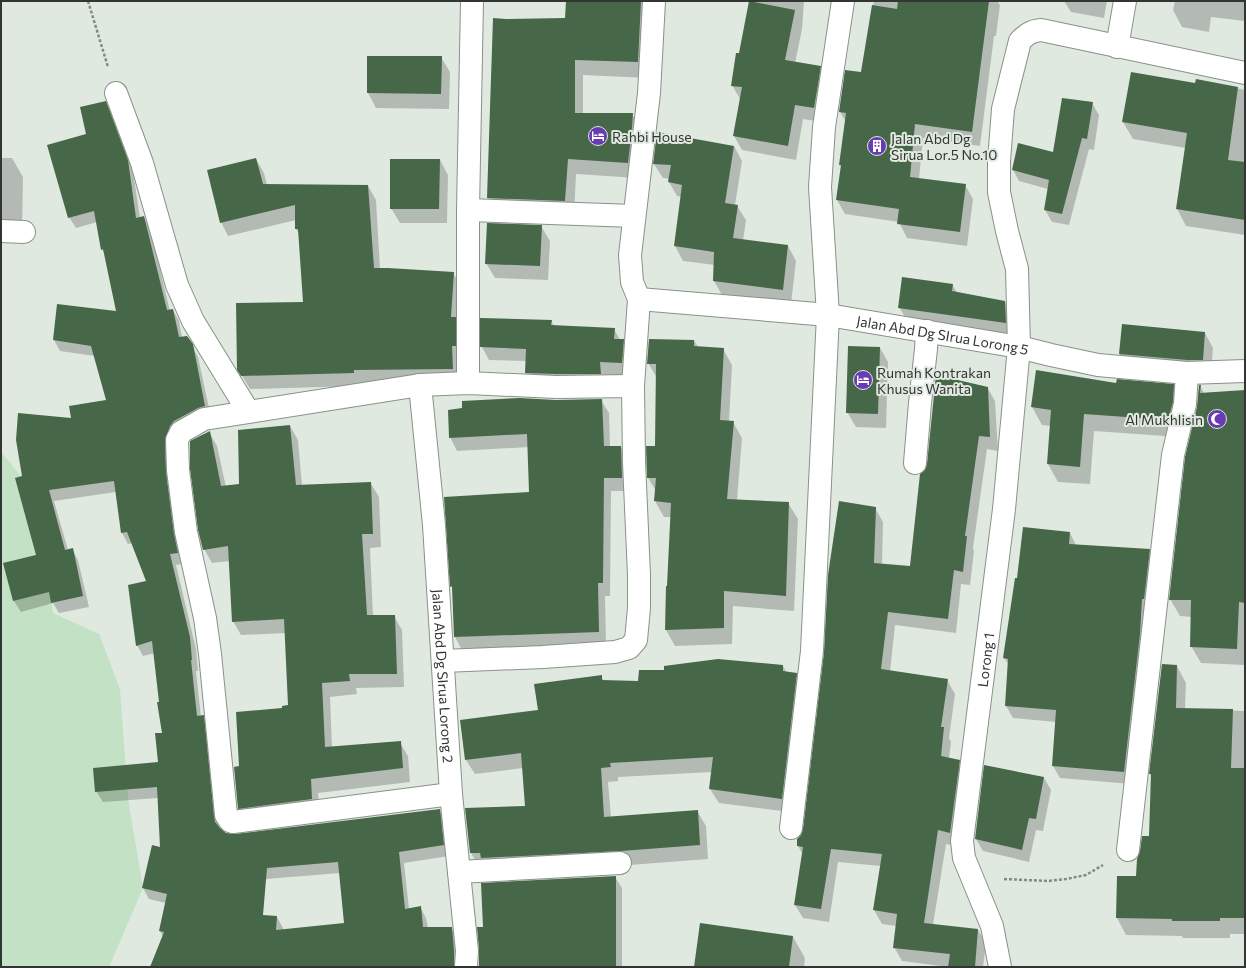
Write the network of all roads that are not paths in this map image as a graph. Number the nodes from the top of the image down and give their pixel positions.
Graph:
1 (472, 1) edge
2 (654, 1) edge
3 (843, 1) edge
4 (1125, 1) edge
5 (1117, 46) junction
6 (1245, 73) edge
7 (116, 93) road end
8 (468, 210) junction
9 (634, 216) junction
10 (1, 231) edge
11 (24, 232) dead end
12 (639, 299) junction
13 (828, 315) junction
14 (927, 331) junction
15 (1019, 346) junction
16 (1245, 371) edge
17 (1187, 373) junction
18 (468, 382) junction
19 (420, 385) junction
20 (633, 386) junction
21 (248, 411) junction
22 (915, 463) dead end
23 (443, 661) junction
24 (451, 794) junction
25 (791, 828) dead end
26 (1128, 850) road end
27 (620, 863) dead end
28 (458, 872) junction
29 (466, 967) edge
30 (1000, 967) edge

1 - 8 street
2 - 9 street
3 - 13 street
4 - 5 street
5 - 6 street, Lorong 1
5 - 15 street, Lorong 1
7 - 21 street
8 - 9 street
8 - 18 street
9 - 12 street
10 - 11 street
12 - 13 street, Jalan Abd Dg SIrua Lorong 5
12 - 20 street
13 - 14 street, Jalan Abd Dg SIrua Lorong 5
13 - 25 street
14 - 15 street, Jalan Abd Dg SIrua Lorong 5
14 - 22 street
15 - 17 street, Jalan Abd Dg SIrua Lorong 5
15 - 30 street, Lorong 1
16 - 17 street, Jalan Abd Dg SIrua Lorong 5
17 - 26 street
18 - 19 street
18 - 20 street
19 - 21 street
19 - 23 street, Jalan Abd Dg SIrua Lorong 2
20 - 23 street
21 - 24 street
23 - 24 street, Jalan Abd Dg SIrua Lorong 2
24 - 28 street, Jalan Abd Dg SIrua Lorong 2
27 - 28 street
28 - 29 street, Jalan Abd Dg SIrua Lorong 2

